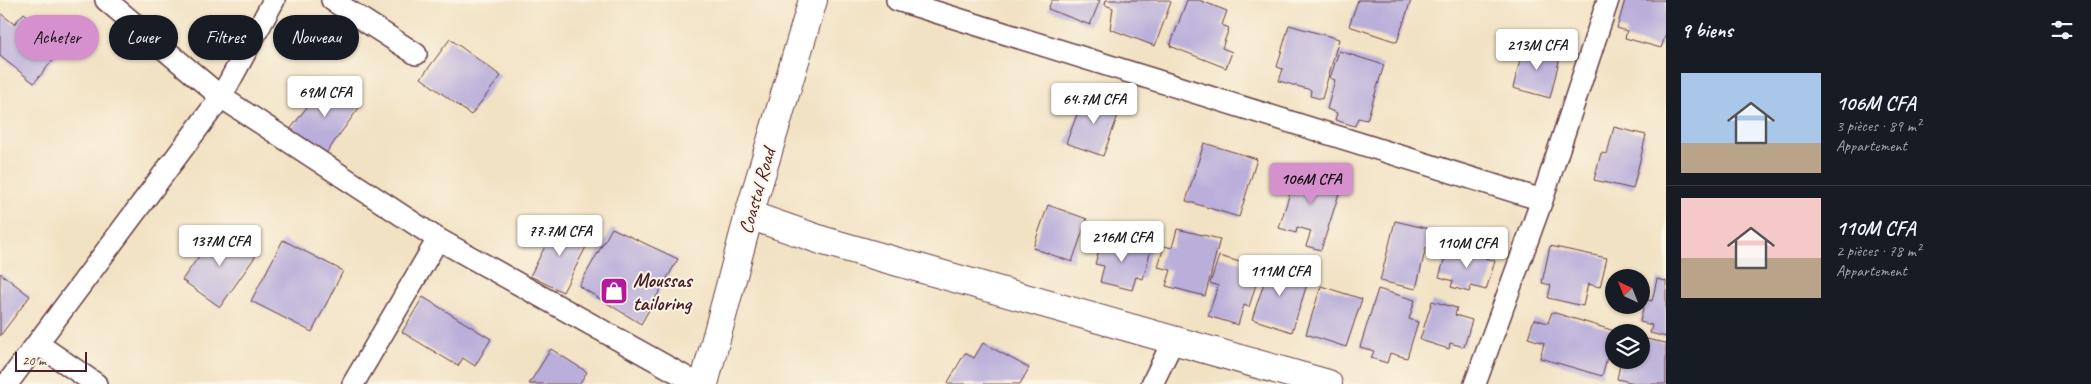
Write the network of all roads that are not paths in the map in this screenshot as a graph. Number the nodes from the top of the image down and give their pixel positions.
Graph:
1 (106, 0) edge
2 (274, 0) edge
3 (332, 0) edge
4 (813, 0) edge
5 (897, 0) edge
6 (1608, 0) edge
7 (416, 54) dead end
8 (221, 97) junction
9 (1542, 200) junction
10 (749, 215) junction
11 (438, 239) junction
12 (1174, 339) junction
13 (38, 344) junction
14 (7, 384) edge
15 (96, 384) edge
16 (353, 384) edge
17 (698, 384) edge
18 (704, 384) edge
19 (1152, 384) edge
20 (1328, 384) edge
21 (1475, 384) edge

1 - 8 street
2 - 8 street
3 - 7 street
4 - 10 street, Coastal Road
5 - 9 street
6 - 9 street
8 - 11 street
8 - 13 street
9 - 21 street
10 - 12 street
10 - 18 street, Coastal Road
11 - 16 street
11 - 17 street
12 - 19 street
12 - 20 street
13 - 14 street
13 - 15 street

